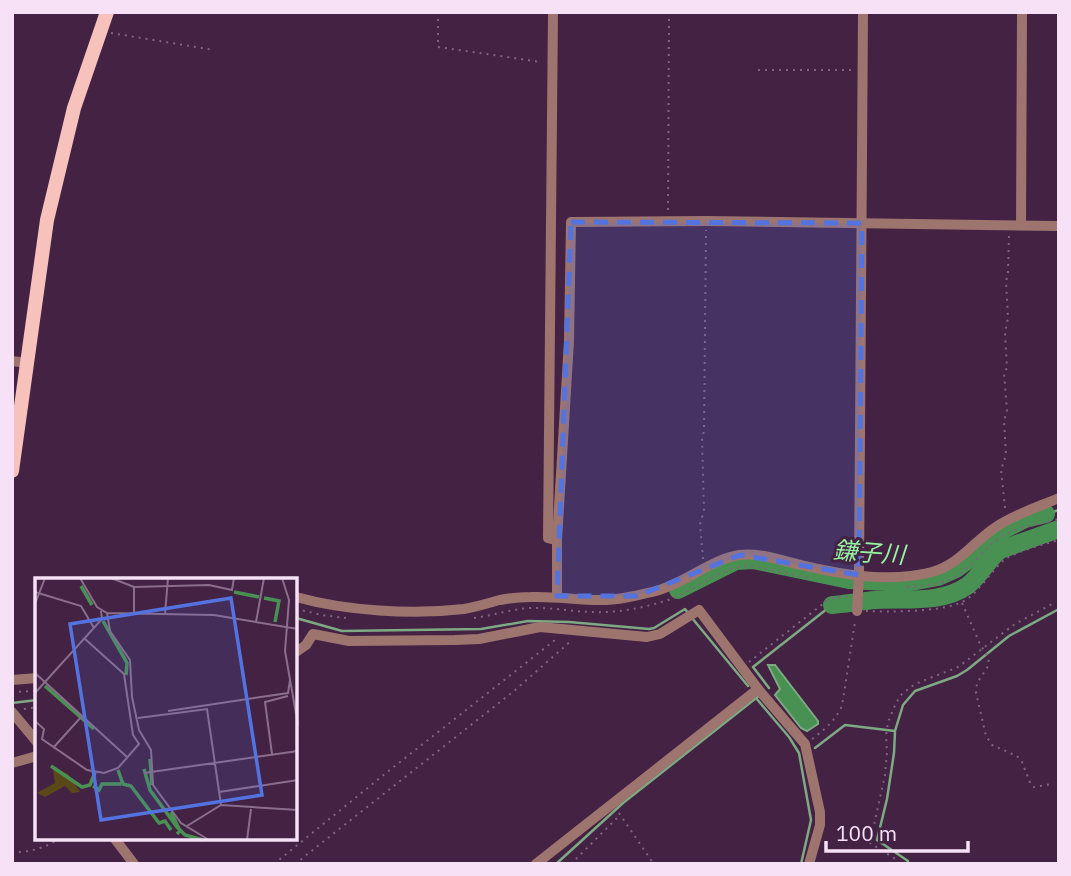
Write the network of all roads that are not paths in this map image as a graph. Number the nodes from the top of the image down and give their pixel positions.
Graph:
1 (107, 12) edge
2 (553, 12) edge
3 (863, 12) edge
4 (1022, 12) edge
5 (862, 223) junction
6 (1015, 225) junction
7 (1059, 226) edge
8 (12, 361) edge
9 (27, 363) junction
10 (12, 471) edge
11 (1059, 498) edge
12 (557, 540) junction
13 (859, 575) junction
14 (557, 596) junction
15 (298, 597) edge
16 (857, 611) road end
17 (298, 651) edge
18 (35, 678) edge
19 (12, 680) edge
20 (758, 689) junction
21 (15, 711) edge
22 (35, 740) edge
23 (35, 757) edge
24 (12, 764) edge
25 (117, 841) edge
26 (134, 864) edge
27 (536, 864) edge
28 (809, 864) edge

1 - 9 main road
2 - 12 street
3 - 5 street
4 - 6 street
5 - 6 street
5 - 12 street
5 - 13 street
6 - 7 street
8 - 9 street
9 - 10 main road
11 - 13 street
12 - 14 street
13 - 14 street
13 - 16 street
14 - 15 street
17 - 20 street
18 - 19 street
20 - 27 street
20 - 28 street
21 - 22 street
23 - 24 street
25 - 26 street

